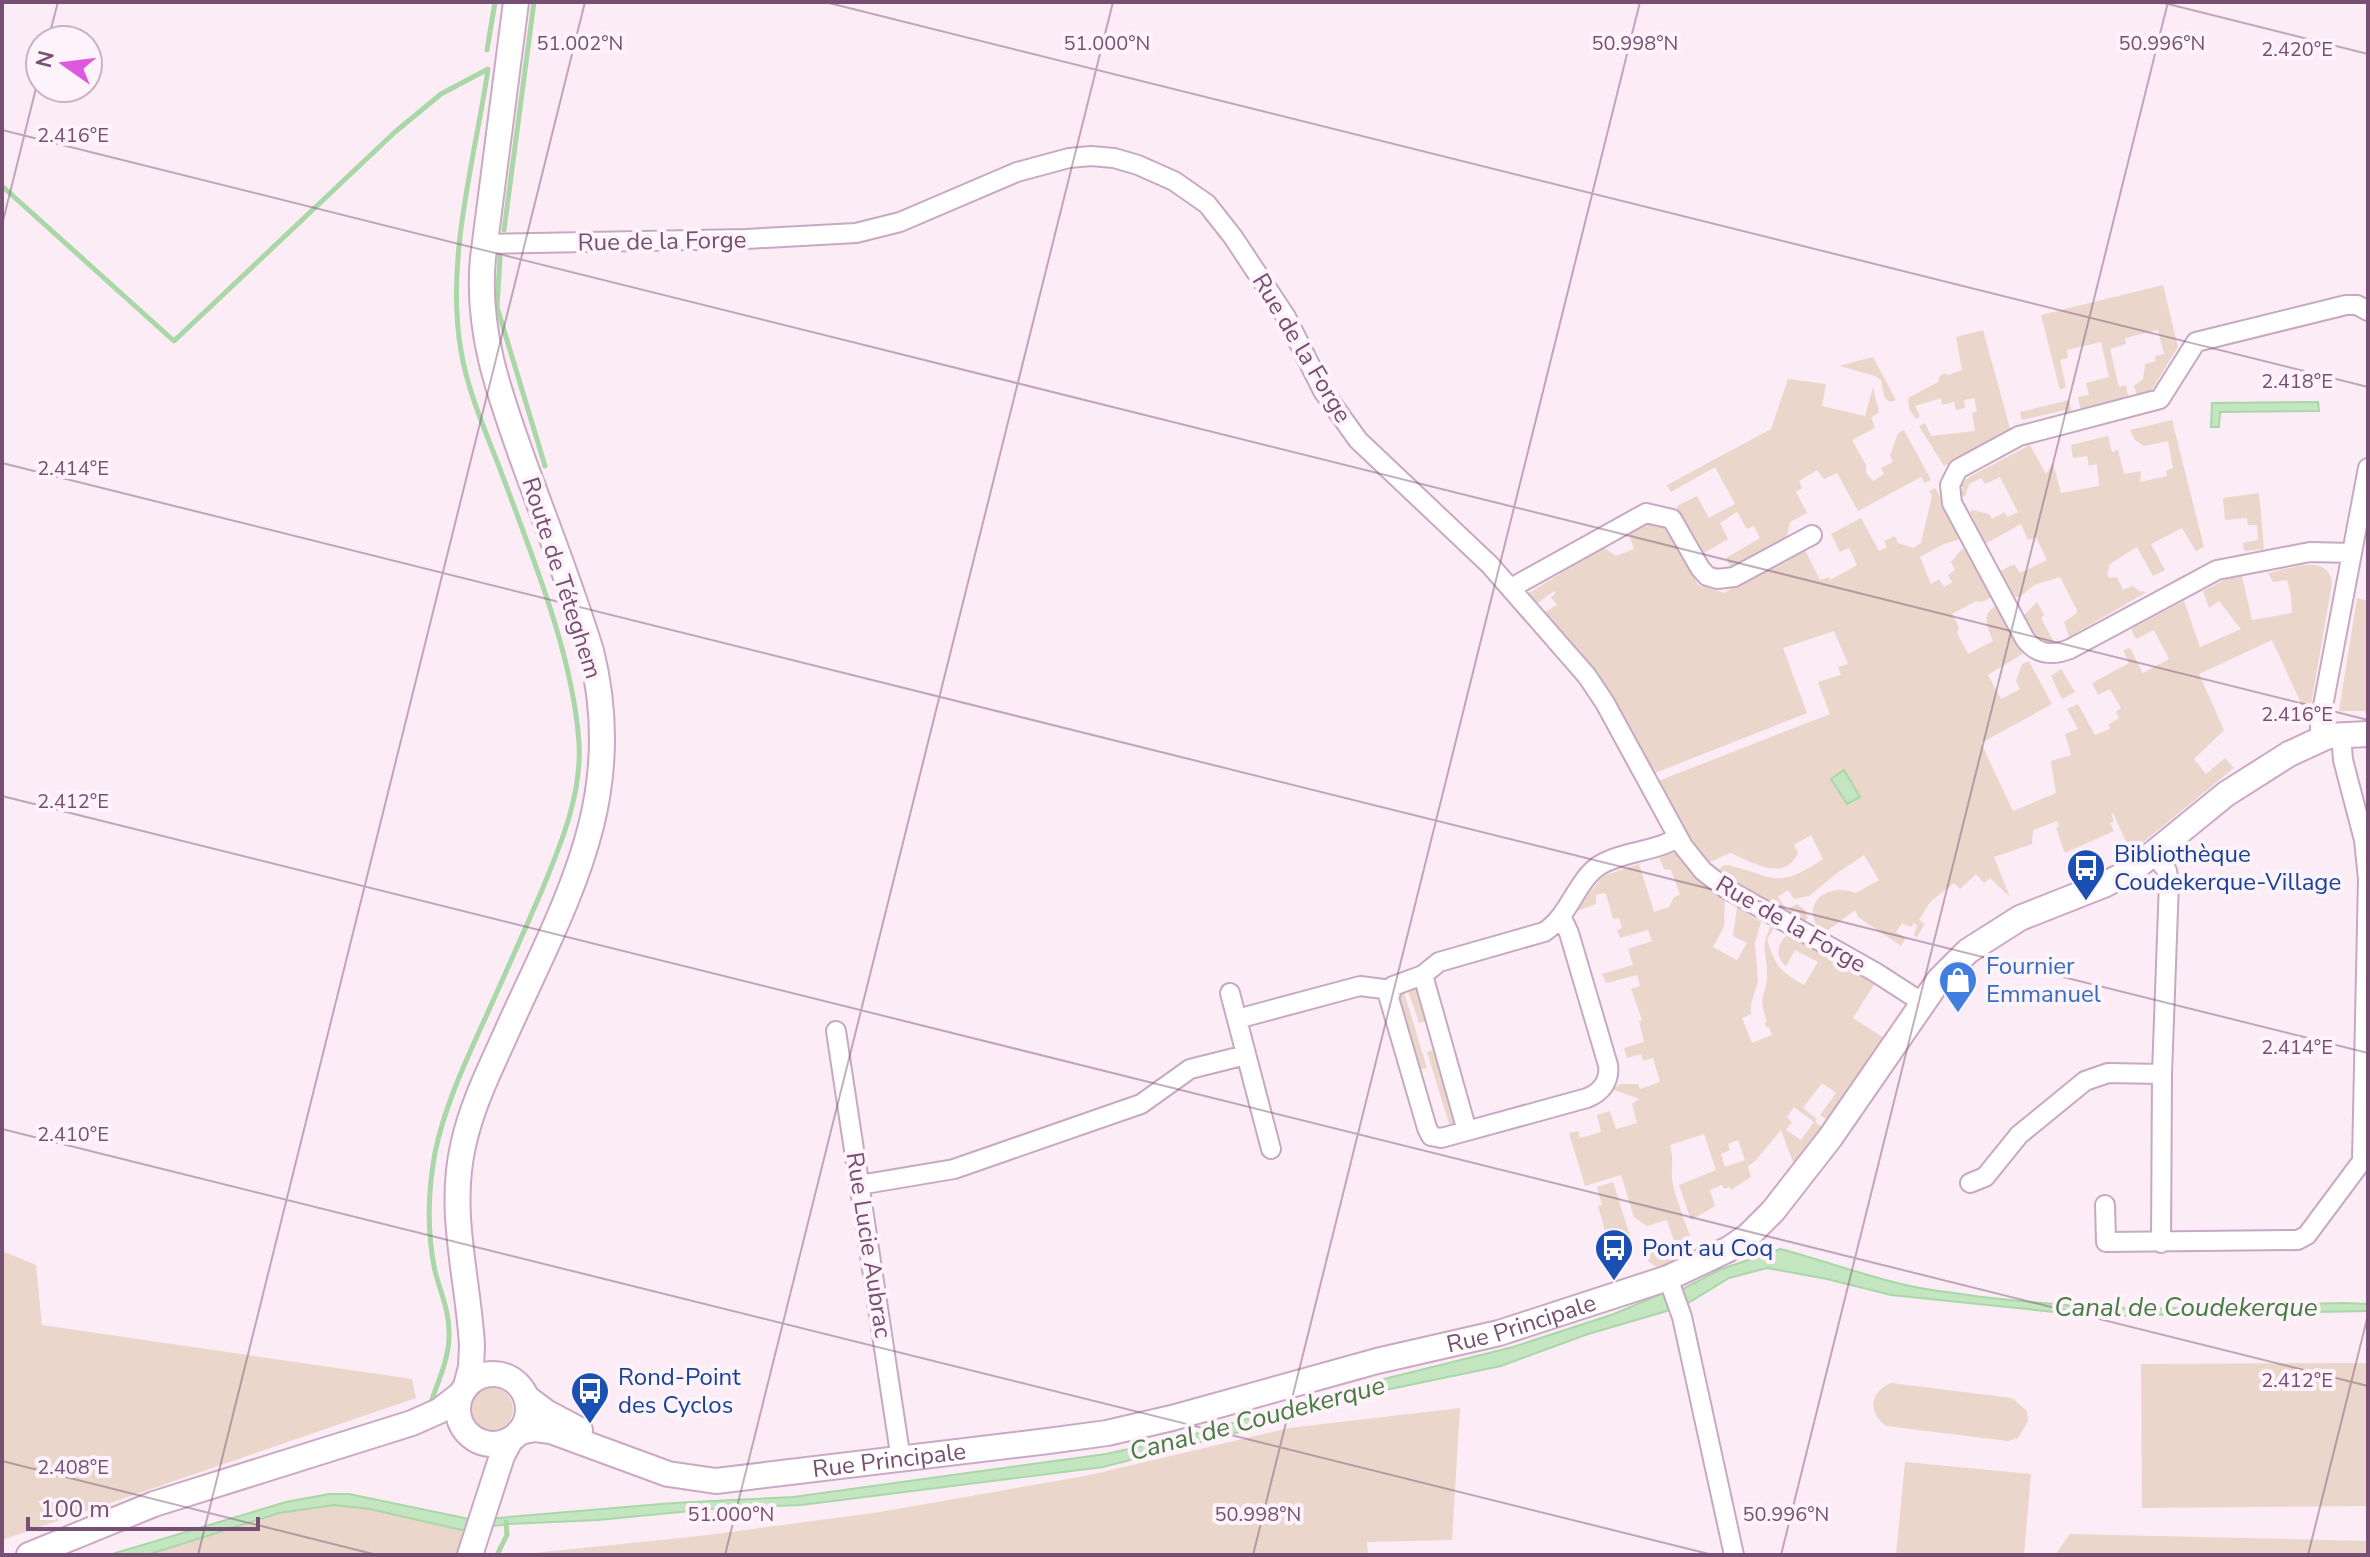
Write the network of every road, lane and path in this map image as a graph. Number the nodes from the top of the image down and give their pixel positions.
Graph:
1 (516, 2) edge
2 (484, 244) junction
3 (2368, 311) edge
4 (2368, 468) edge
5 (1812, 535) dead end
6 (2352, 553) junction
7 (1511, 588) junction
8 (2368, 734) edge
9 (2330, 736) junction
10 (1678, 838) junction
11 (2154, 854) junction
12 (1561, 916) junction
13 (1423, 975) junction
14 (1391, 990) junction
15 (1230, 993) dead end
16 (1923, 1003) junction
17 (1237, 1019) junction
18 (836, 1031) dead end
19 (1246, 1055) junction
20 (2162, 1074) junction
21 (1467, 1131) junction
22 (1271, 1149) dead end
23 (2365, 1161) edge
24 (1970, 1183) dead end
25 (859, 1185) junction
26 (2105, 1205) dead end
27 (2161, 1243) junction
28 (465, 1279) junction
29 (1669, 1282) junction
30 (505, 1376) junction
31 (463, 1390) junction
32 (526, 1397) junction
33 (470, 1435) junction
34 (515, 1436) junction
35 (363, 1440) junction
36 (901, 1460) junction
37 (760, 1475) junction
38 (484, 1510) junction
39 (473, 1549) edge
40 (29, 1555) edge
41 (1734, 1555) edge

1 - 2 street, Route de Téteghem
2 - 7 street, Rue de la Forge
2 - 28 street, Route de Téteghem
3 - 6 street
4 - 6 street
5 - 7 street
6 - 9 street
7 - 10 street, Rue de la Forge
8 - 9 street, Rue Principale
9 - 11 street, Rue Principale
9 - 23 street
10 - 12 street
10 - 16 street, Rue de la Forge
11 - 16 street, Rue Principale
11 - 20 street
12 - 13 street
12 - 21 street
13 - 14 street
13 - 21 street
14 - 17 street
14 - 21 street
15 - 17 street
16 - 29 street, Rue Principale
17 - 19 street
18 - 25 street, Rue Lucie Aubrac
19 - 22 street
19 - 25 street
20 - 24 street
20 - 27 street
23 - 27 street
25 - 36 street, Rue Lucie Aubrac
26 - 27 street
28 - 30 street, Route de Téteghem
28 - 31 street, Route de Téteghem
29 - 36 street, Rue Principale
29 - 41 street
30 - 31 street
30 - 32 street
31 - 33 street
31 - 35 street
32 - 34 street
32 - 37 street, Rue Principale
33 - 34 street
33 - 35 street
33 - 38 street
34 - 37 street, Rue Principale
34 - 38 street
35 - 40 street
36 - 37 street, Rue Principale
38 - 39 street

